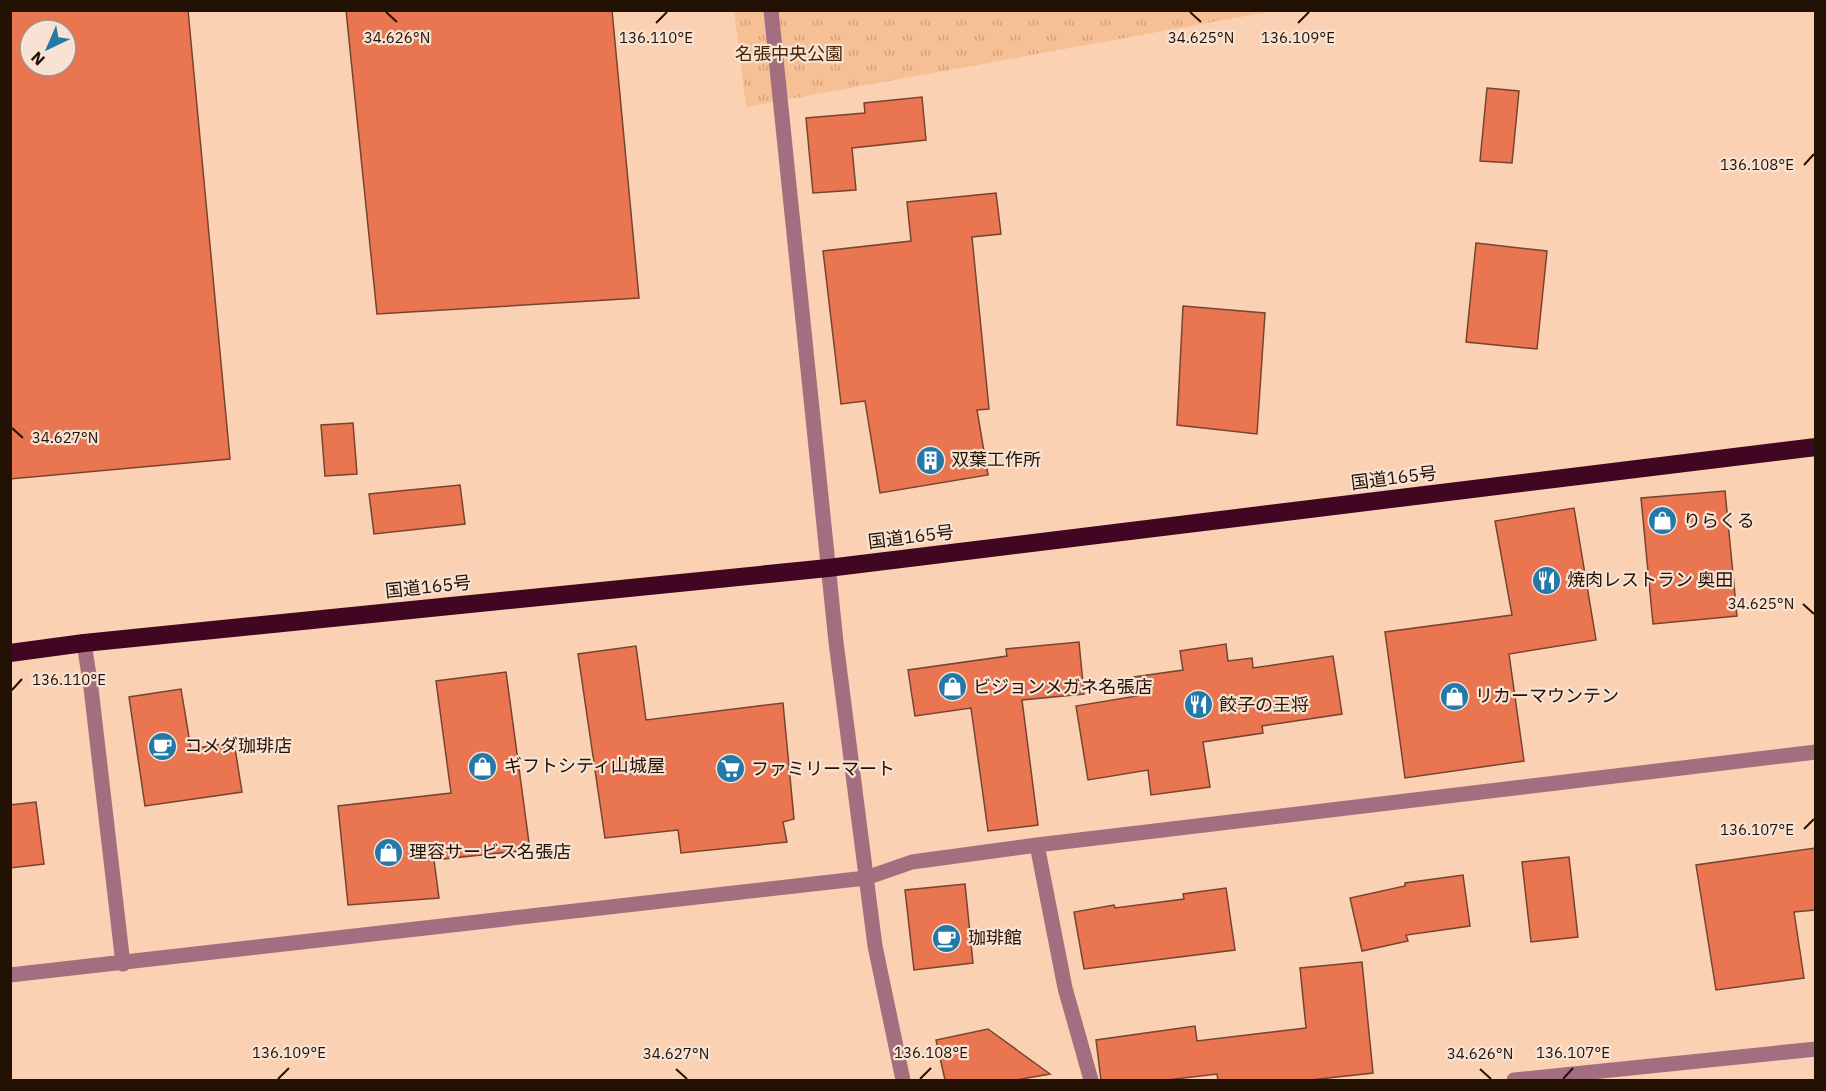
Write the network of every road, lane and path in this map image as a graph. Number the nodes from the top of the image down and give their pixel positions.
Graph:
1 (771, 10) edge
2 (1815, 447) edge
3 (828, 568) junction
4 (84, 643) junction
5 (10, 653) edge
6 (1815, 752) edge
7 (1037, 845) junction
8 (866, 878) junction
9 (123, 964) junction
10 (10, 975) edge
11 (1815, 1049) edge
12 (903, 1080) edge
13 (1091, 1080) edge
14 (1514, 1080) edge

1 - 3 street
2 - 3 highway, 国道165号
3 - 4 highway, 国道165号
3 - 8 street
4 - 5 highway, 国道165号
4 - 9 street
6 - 7 street
7 - 8 street
7 - 13 street
8 - 9 street
8 - 12 street
9 - 10 street
11 - 14 street

